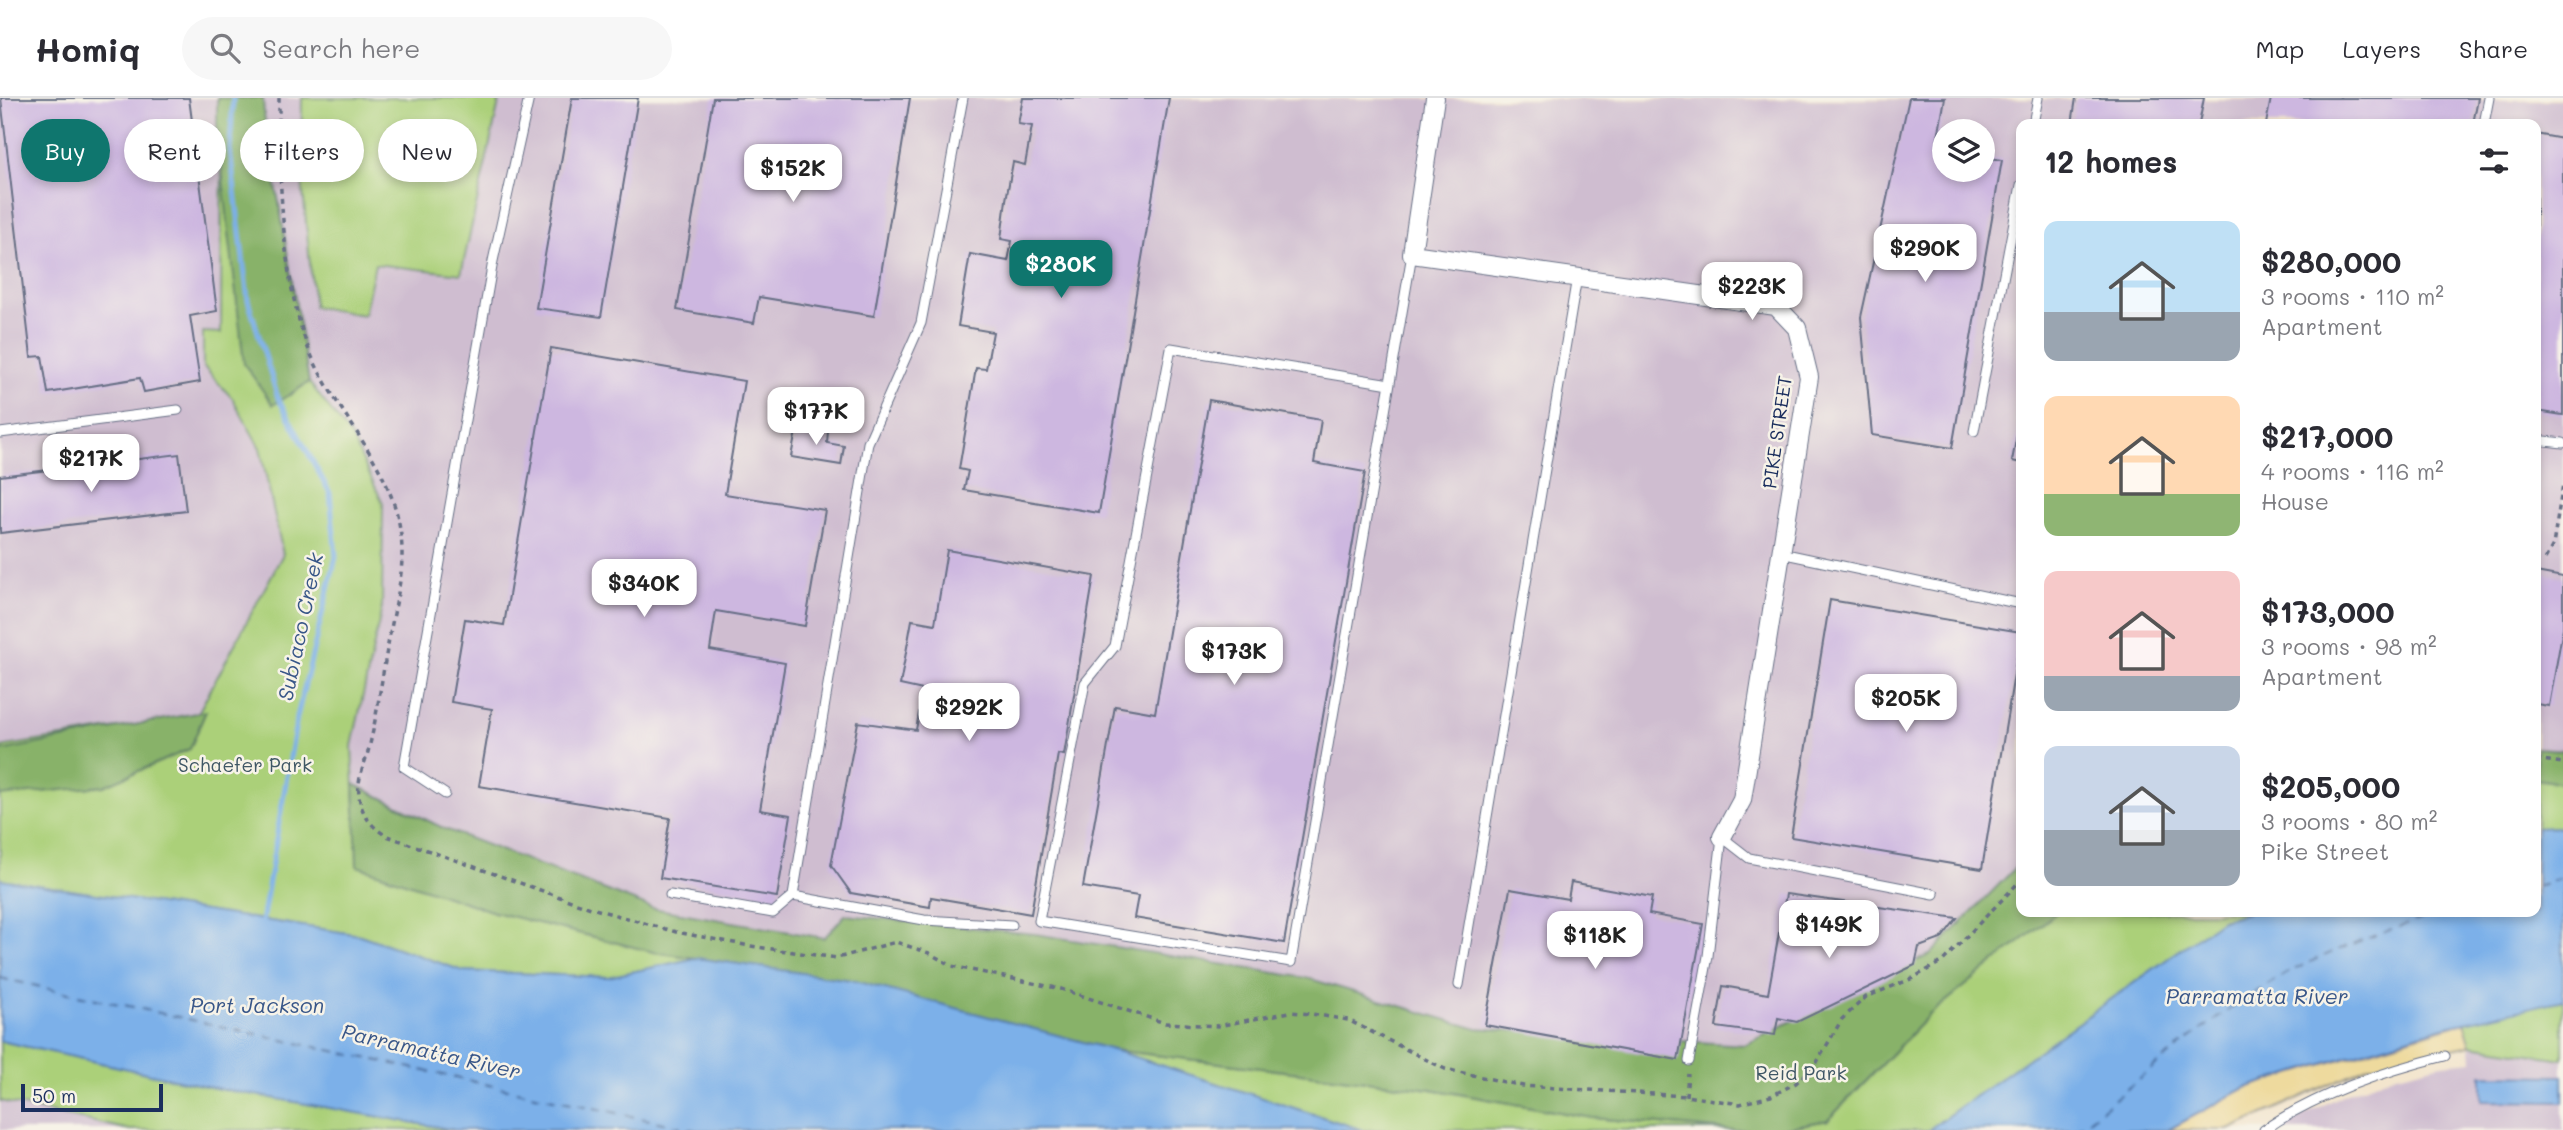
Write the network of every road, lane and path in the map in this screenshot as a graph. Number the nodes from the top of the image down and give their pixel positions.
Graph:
1 (279, 98) edge
2 (529, 98) edge
3 (963, 98) edge
4 (1435, 98) edge
5 (2038, 98) edge
6 (2489, 98) edge
7 (2034, 119) edge
8 (2485, 119) edge
9 (2016, 211) edge
10 (1412, 254) junction
11 (1577, 277) junction
12 (1390, 384) junction
13 (178, 410) dead end
14 (1974, 431) dead end
15 (0, 433) edge
16 (2541, 441) edge
17 (2563, 443) edge
18 (2563, 484) edge
19 (1781, 553) junction
20 (2545, 559) dead end
21 (2016, 603) edge
22 (2541, 760) edge
23 (2563, 764) edge
24 (445, 794) dead end
25 (1722, 837) junction
26 (2016, 885) edge
27 (1934, 894) dead end
28 (670, 895) dead end
29 (793, 896) junction
30 (1012, 925) dead end
31 (1459, 985) dead end
32 (2445, 1056) dead end
33 (1689, 1061) joint
34 (1686, 1096) junction
35 (2264, 1130) edge

1 - 34 path
2 - 24 lane
3 - 29 lane
4 - 10 street
5 - 7 lane
6 - 8 lane
9 - 14 lane
10 - 11 street, PIKE STREET
10 - 12 lane
11 - 19 street, PIKE STREET
11 - 31 lane
12 - 12 lane
13 - 15 lane
16 - 17 lane
18 - 20 path
19 - 21 lane
19 - 25 street, PIKE STREET
22 - 23 path
25 - 27 lane
25 - 33 lane
26 - 34 path
28 - 29 lane
29 - 30 lane
32 - 35 lane
33 - 34 path

